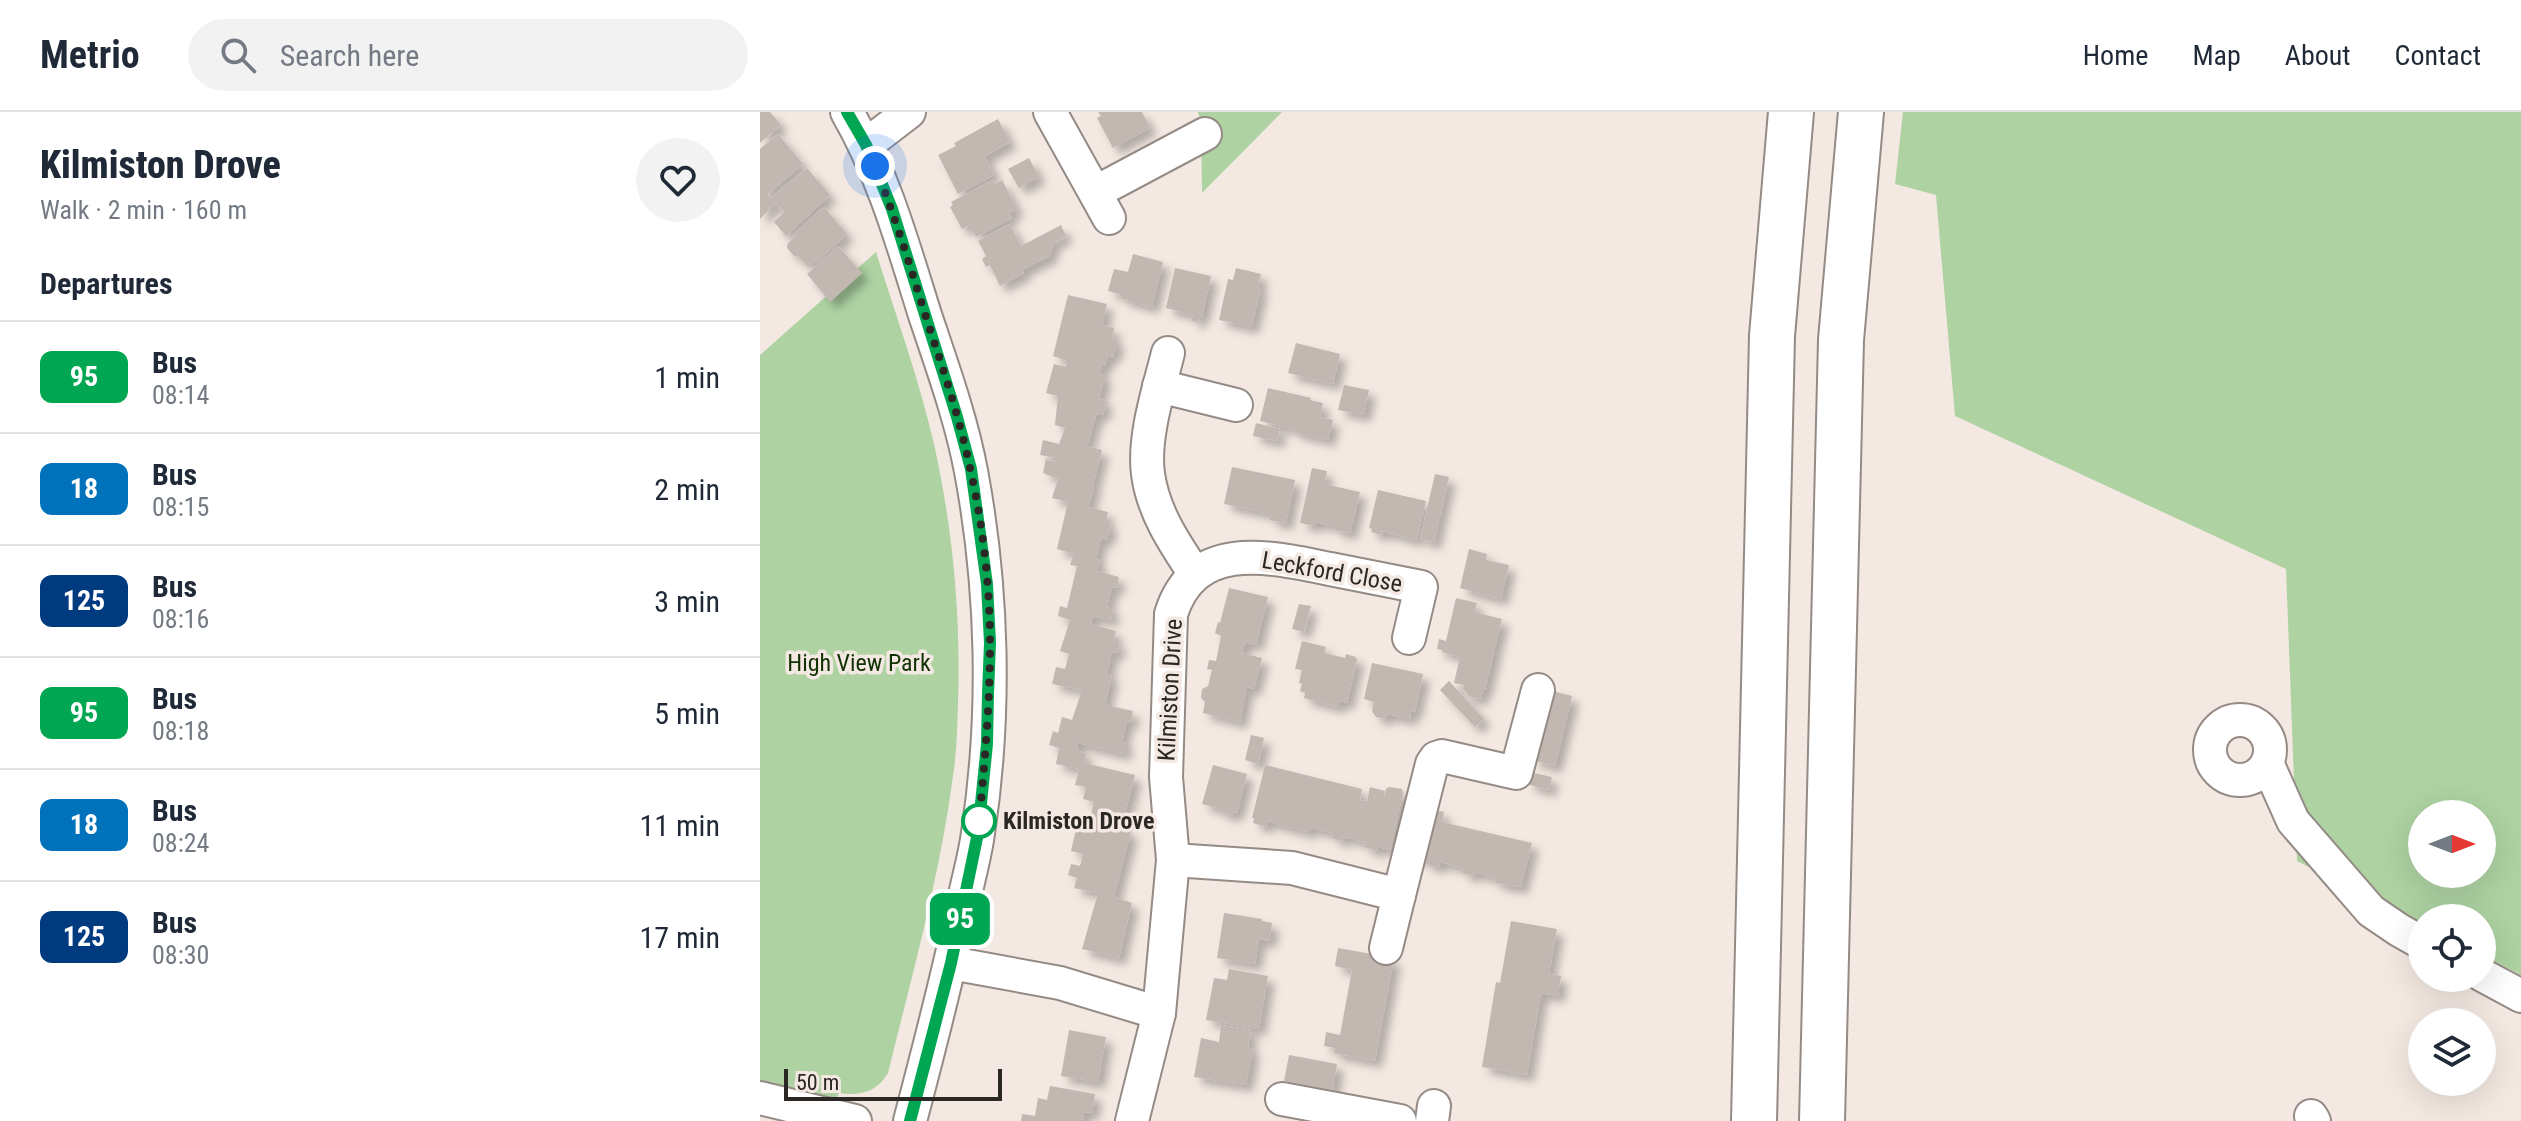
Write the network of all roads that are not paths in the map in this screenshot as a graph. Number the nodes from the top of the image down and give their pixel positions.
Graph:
1 (847, 112) edge
2 (909, 112) edge
3 (1050, 112) edge
4 (1791, 112) edge
5 (1861, 112) edge
6 (1205, 134) dead end
7 (866, 145) junction
8 (1168, 353) dead end
9 (1159, 386) junction
10 (1236, 405) dead end
11 (1195, 574) junction
12 (1409, 638) dead end
13 (1538, 690) dead end
14 (2268, 765) dead end
15 (1173, 860) junction
16 (1399, 895) junction
17 (2408, 935) edge
18 (1386, 948) dead end
19 (951, 963) junction
20 (2496, 983) edge
21 (2521, 996) edge
22 (1159, 1013) junction
23 (760, 1098) edge
24 (1282, 1099) dead end
25 (855, 1121) edge
26 (910, 1121) edge
27 (1132, 1121) edge
28 (1400, 1121) edge
29 (1754, 1121) edge
30 (1822, 1121) edge

1 - 7 street
2 - 7 street
3 - 6 street
4 - 29 highway
5 - 30 highway
7 - 19 street
8 - 9 street
9 - 10 street
9 - 11 street
11 - 12 street, Leckford Close
11 - 15 street, Kilmiston Drive
13 - 16 street
14 - 17 street
15 - 16 street
15 - 22 street, Kilmiston Drive
16 - 18 street
19 - 22 street
19 - 26 street
20 - 21 street
22 - 27 street, Kilmiston Drive
23 - 25 street
24 - 28 street

